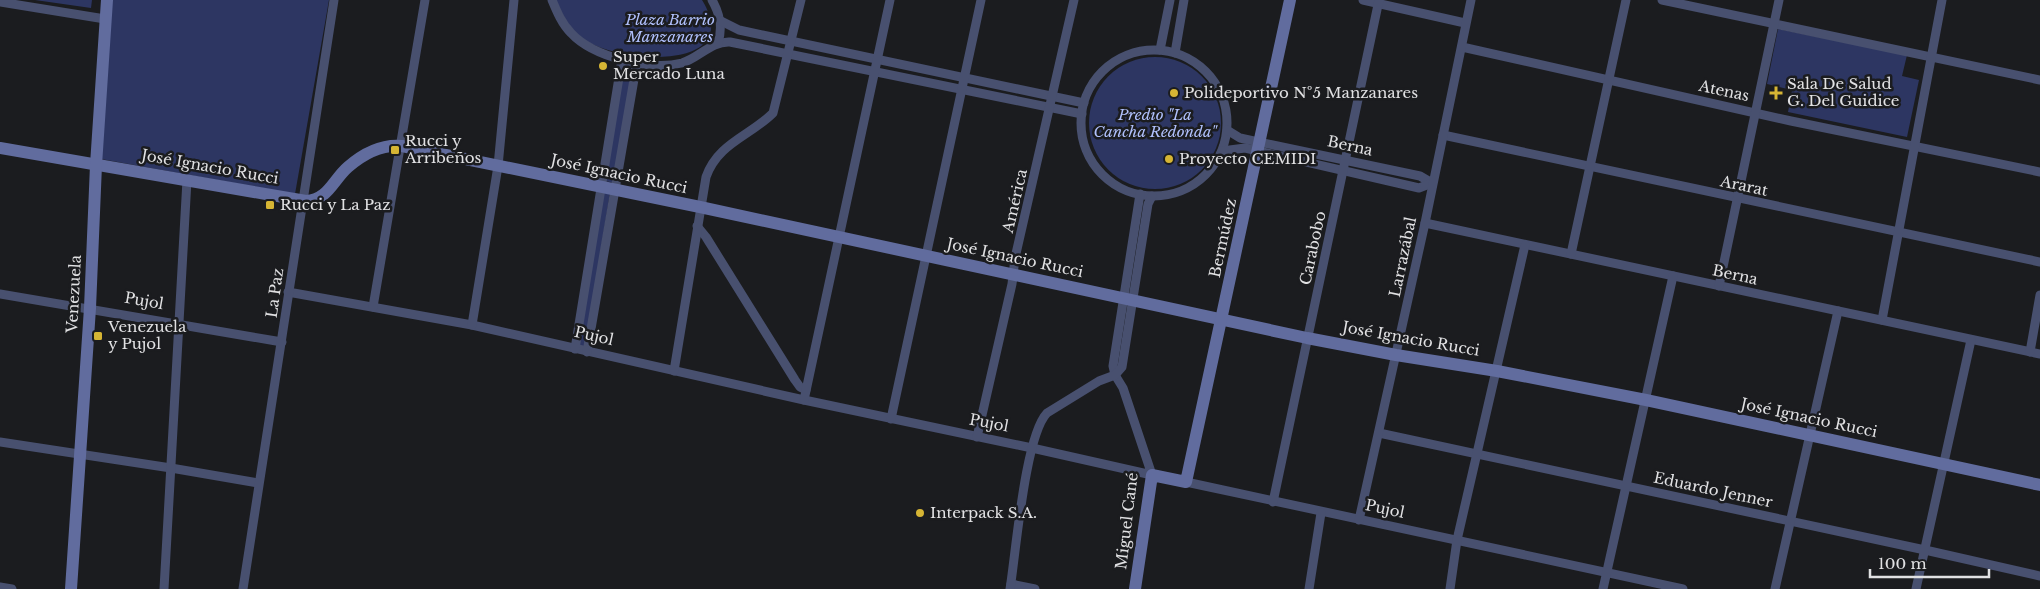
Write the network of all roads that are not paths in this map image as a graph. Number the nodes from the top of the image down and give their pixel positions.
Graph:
1 (107, 0) edge
2 (334, 0) edge
3 (424, 0) edge
4 (514, 0) edge
5 (552, 0) edge
6 (712, 0) edge
7 (801, 0) edge
8 (890, 0) edge
9 (981, 0) edge
10 (1074, 0) edge
11 (1170, 0) edge
12 (1184, 0) edge
13 (1290, 0) edge
14 (1363, 0) edge
15 (1471, 0) edge
16 (1626, 0) edge
17 (1662, 0) edge
18 (1779, 0) edge
19 (1942, 0) edge
20 (0, 2) edge
21 (1379, 2) edge
22 (105, 19) junction
23 (721, 21) junction
24 (1466, 23) junction
25 (1774, 25) junction
26 (791, 41) junction
27 (718, 42) junction
28 (1462, 47) junction
29 (1160, 50) junction
30 (1175, 52) junction
31 (788, 53) junction
32 (1931, 57) junction
33 (622, 59) junction
34 (879, 59) junction
35 (637, 62) junction
36 (876, 71) junction
37 (964, 78) junction
38 (1608, 79) junction
39 (2040, 80) edge
40 (962, 89) junction
41 (1053, 97) junction
42 (1084, 103) junction
43 (1050, 108) junction
44 (1755, 112) junction
45 (1082, 114) junction
46 (1227, 130) junction
47 (1443, 135) junction
48 (402, 146) junction
49 (1259, 146) junction
50 (1915, 146) junction
51 (0, 148) edge
52 (1222, 152) junction
53 (1346, 159) junction
54 (96, 165) junction
55 (498, 166) junction
56 (1590, 167) junction
57 (1344, 170) junction
58 (2040, 172) edge
59 (187, 180) junction
60 (1432, 183) junction
61 (601, 187) junction
62 (615, 190) junction
63 (1140, 194) junction
64 (1152, 196) junction
65 (1737, 199) junction
66 (302, 200) junction
67 (700, 207) junction
68 (1425, 223) junction
69 (697, 226) junction
70 (1898, 231) junction
71 (838, 238) junction
72 (1525, 245) junction
73 (1571, 254) junction
74 (926, 256) junction
75 (2040, 262) edge
76 (1013, 274) junction
77 (1673, 276) junction
78 (1719, 286) junction
79 (288, 292) junction
80 (0, 294) edge
81 (2040, 295) edge
82 (1127, 299) junction
83 (373, 307) junction
84 (90, 308) junction
85 (1838, 311) junction
86 (1222, 319) junction
87 (1882, 320) junction
88 (179, 323) junction
89 (472, 325) junction
90 (1307, 338) junction
91 (1971, 340) junction
92 (282, 342) junction
93 (575, 349) junction
94 (587, 352) junction
95 (2030, 352) junction
96 (1396, 354) junction
97 (2040, 354) edge
98 (674, 371) junction
99 (1497, 371) junction
100 (1115, 375) junction
101 (806, 390) junction
102 (804, 400) junction
103 (1646, 400) junction
104 (891, 419) junction
105 (1379, 433) junction
106 (1810, 435) junction
107 (977, 437) junction
108 (0, 442) edge
109 (1032, 448) junction
110 (81, 454) junction
111 (1477, 455) junction
112 (1943, 463) junction
113 (171, 468) junction
114 (1152, 475) junction
115 (1186, 482) junction
116 (258, 483) junction
117 (2040, 485) edge
118 (1627, 487) junction
119 (1273, 502) junction
120 (1321, 512) junction
121 (1359, 520) junction
122 (1790, 521) junction
123 (1457, 540) junction
124 (1924, 550) junction
125 (1607, 572) junction
126 (2040, 576) edge
127 (0, 587) edge
128 (1010, 587) edge
129 (12, 589) edge
130 (71, 589) edge
131 (164, 589) edge
132 (243, 589) edge
133 (1035, 589) edge
134 (1134, 589) edge
135 (1309, 589) edge
136 (1450, 589) edge
137 (1603, 589) edge
138 (1683, 589) edge
139 (1775, 589) edge
140 (1916, 589) edge

1 - 22 street, Venezuela
2 - 66 street, La Paz
3 - 48 street
4 - 55 street
5 - 33 street
6 - 23 street
7 - 26 street
8 - 34 street
9 - 37 street
10 - 41 street, América
11 - 29 street
12 - 30 street
13 - 49 street, Bermúdez
14 - 21 street
15 - 24 street, Larrazábal
16 - 38 street
17 - 25 street
18 - 25 street
19 - 32 street
20 - 22 street
21 - 24 street
21 - 53 street, Carabobo
22 - 54 street, Venezuela
23 - 26 street
23 - 27 street
24 - 28 street, Larrazábal
25 - 32 street
25 - 44 street
26 - 31 street
26 - 34 street
27 - 31 street
27 - 35 street
28 - 38 street, Atenas
28 - 47 street, Larrazábal
29 - 30 street
29 - 42 street
30 - 46 street
31 - 36 street
31 - 67 street
32 - 39 street
32 - 50 street
33 - 35 street
33 - 61 street
34 - 36 street
34 - 37 street
35 - 62 street
36 - 40 street
36 - 71 street
37 - 40 street
37 - 41 street
38 - 44 street, Atenas
38 - 56 street
40 - 43 street
40 - 74 street
41 - 42 street
41 - 43 street, América
42 - 45 street
43 - 45 street
43 - 76 street, América
44 - 50 street, Atenas
44 - 65 street
45 - 63 street
46 - 49 street, Berna
46 - 52 street
47 - 56 street, Ararat
47 - 60 street, Larrazábal
48 - 55 street, José Ignacio Rucci
48 - 66 street, José Ignacio Rucci
48 - 83 street
49 - 52 street, Berna
49 - 53 street, Berna
49 - 57 street, Berna
49 - 86 street, Bermúdez
50 - 58 street, Atenas
50 - 70 street
51 - 54 street, José Ignacio Rucci
52 - 64 street
53 - 57 street, Carabobo
53 - 60 street, Berna
54 - 59 street, José Ignacio Rucci
54 - 84 street, Venezuela
55 - 61 street, José Ignacio Rucci
55 - 89 street
56 - 65 street, Ararat
56 - 73 street
57 - 60 street, Berna
57 - 90 street, Carabobo
59 - 66 street, José Ignacio Rucci
59 - 88 street
60 - 68 street, Larrazábal
61 - 62 street, José Ignacio Rucci
61 - 93 street
62 - 67 street, José Ignacio Rucci
62 - 94 street
63 - 64 street
63 - 82 street
64 - 82 street
65 - 70 street, Ararat
65 - 78 street
66 - 79 street, La Paz
67 - 69 street
67 - 71 street, José Ignacio Rucci
68 - 72 street, Berna
68 - 96 street, Larrazábal
69 - 98 street
69 - 101 street
70 - 75 street, Ararat
70 - 87 street
71 - 74 street, José Ignacio Rucci
71 - 101 street
72 - 73 street, Berna
72 - 99 street
73 - 77 street, Berna
74 - 76 street, José Ignacio Rucci
74 - 104 street
76 - 82 street, José Ignacio Rucci
76 - 107 street, América
77 - 78 street, Berna
77 - 103 street
78 - 85 street, Berna
79 - 83 street, Pujol
79 - 92 street, La Paz
80 - 84 street, Pujol
81 - 95 street
82 - 86 street, José Ignacio Rucci
82 - 100 street
83 - 89 street, Pujol
84 - 88 street, Pujol
84 - 110 street, Venezuela
85 - 87 street, Berna
85 - 106 street
86 - 90 street, José Ignacio Rucci
86 - 115 street, Bermúdez
87 - 91 street, Berna
88 - 92 street, Pujol
88 - 113 street
89 - 93 street, Pujol
90 - 96 street, José Ignacio Rucci
90 - 119 street, Carabobo
91 - 95 street, Berna
91 - 112 street
92 - 116 street, La Paz
93 - 94 street, Pujol
94 - 98 street, Pujol
95 - 97 street, Berna
96 - 99 street, José Ignacio Rucci
96 - 105 street, Larrazábal
98 - 102 street, Pujol
99 - 103 street, José Ignacio Rucci
99 - 111 street
100 - 109 street
100 - 114 street, Miguel Cané
101 - 102 street
102 - 104 street, Pujol
103 - 106 street, José Ignacio Rucci
103 - 118 street
104 - 107 street, Pujol
105 - 111 street, Eduardo Jenner
105 - 121 street, Larrazábal
106 - 112 street, José Ignacio Rucci
106 - 122 street
107 - 109 street, Pujol
108 - 110 street
109 - 114 street, Pujol
109 - 128 street
110 - 113 street
110 - 130 street, Venezuela
111 - 118 street, Eduardo Jenner
111 - 123 street
112 - 117 street, José Ignacio Rucci
112 - 124 street
113 - 116 street
113 - 131 street
114 - 115 street, Pujol
114 - 134 street, Miguel Cané
115 - 119 street, Pujol
116 - 132 street, La Paz
118 - 122 street, Eduardo Jenner
118 - 125 street
119 - 120 street, Pujol
120 - 121 street, Pujol
120 - 135 street
121 - 123 street, Pujol
122 - 124 street, Eduardo Jenner
122 - 139 street
123 - 125 street, Pujol
123 - 136 street
124 - 126 street, Eduardo Jenner
124 - 140 street
125 - 137 street
125 - 138 street, Pujol
127 - 129 street
128 - 133 street

